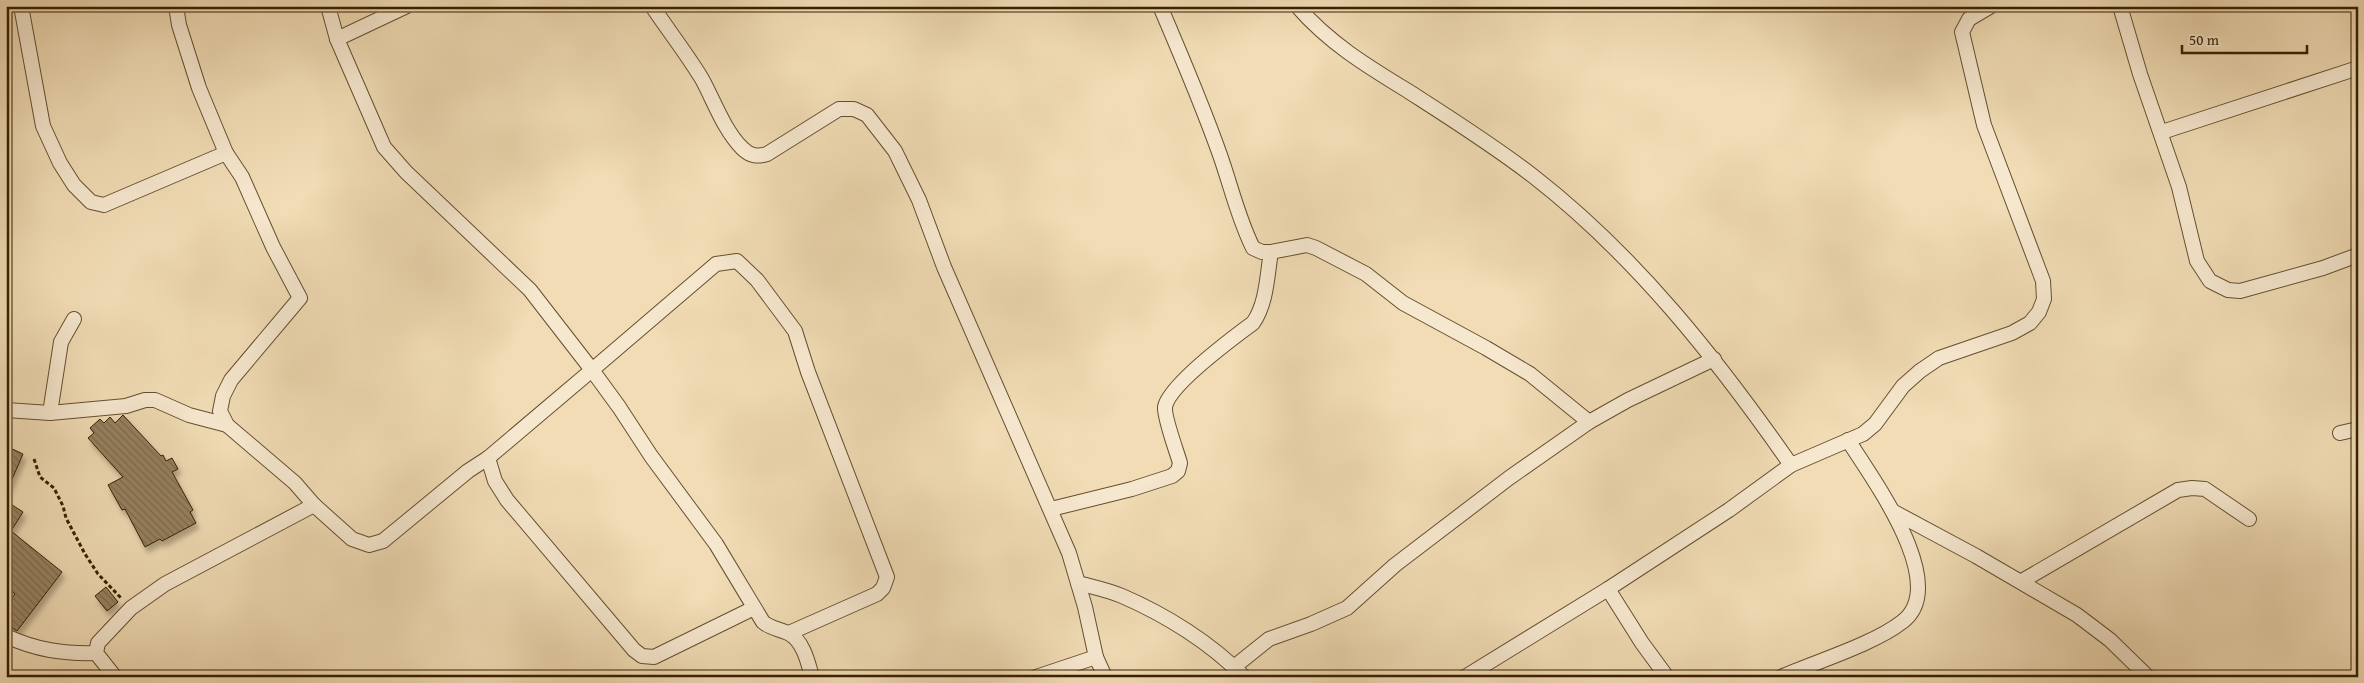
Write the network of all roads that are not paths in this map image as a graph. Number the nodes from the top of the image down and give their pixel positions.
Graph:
1 (21, 6) edge
2 (176, 6) edge
3 (328, 6) edge
4 (407, 6) edge
5 (652, 6) edge
6 (1160, 6) edge
7 (1298, 6) edge
8 (1991, 6) edge
9 (2120, 6) edge
10 (337, 39) junction
11 (2358, 68) edge
12 (2162, 132) junction
13 (226, 153) junction
14 (1271, 252) junction
15 (2358, 255) edge
16 (74, 319) dead end
17 (1714, 359) junction
18 (592, 370) junction
19 (6, 410) edge
20 (50, 413) junction
21 (1589, 422) junction
22 (227, 425) junction
23 (2358, 429) edge
24 (2340, 433) dead end
25 (1848, 440) junction
26 (488, 458) junction
27 (1791, 465) junction
28 (314, 506) junction
29 (1051, 509) junction
30 (1894, 512) junction
31 (2249, 519) dead end
32 (2022, 582) junction
33 (1078, 583) junction
34 (1608, 589) junction
35 (754, 608) junction
36 (789, 633) junction
37 (6, 636) edge
38 (96, 653) junction
39 (1096, 657) junction
40 (1239, 672) edge
41 (1803, 673) edge
42 (115, 677) edge
43 (812, 677) edge
44 (1036, 677) edge
45 (1105, 677) edge
46 (1465, 677) edge
47 (1667, 677) edge
48 (1781, 677) edge
49 (2148, 677) edge

1 - 13 street
2 - 13 street
3 - 10 street
4 - 10 street
5 - 29 street
6 - 14 street
7 - 17 street
8 - 25 street
9 - 12 street
10 - 18 street
11 - 12 street
12 - 15 street
13 - 22 street
14 - 21 street
14 - 29 street
16 - 20 street
17 - 21 street
17 - 27 street
18 - 26 street
18 - 35 street
18 - 36 street
19 - 20 street
20 - 22 street
21 - 40 street
22 - 28 street
23 - 24 street
25 - 27 street
25 - 30 street
26 - 28 street
26 - 35 street
27 - 34 street
28 - 38 street
29 - 33 street
30 - 32 street
30 - 41 street
31 - 32 street
32 - 49 street
33 - 39 street
33 - 40 street
34 - 46 street
34 - 47 street
35 - 36 street
36 - 43 street
37 - 38 street
38 - 42 street
39 - 44 street
39 - 45 street
41 - 48 street

